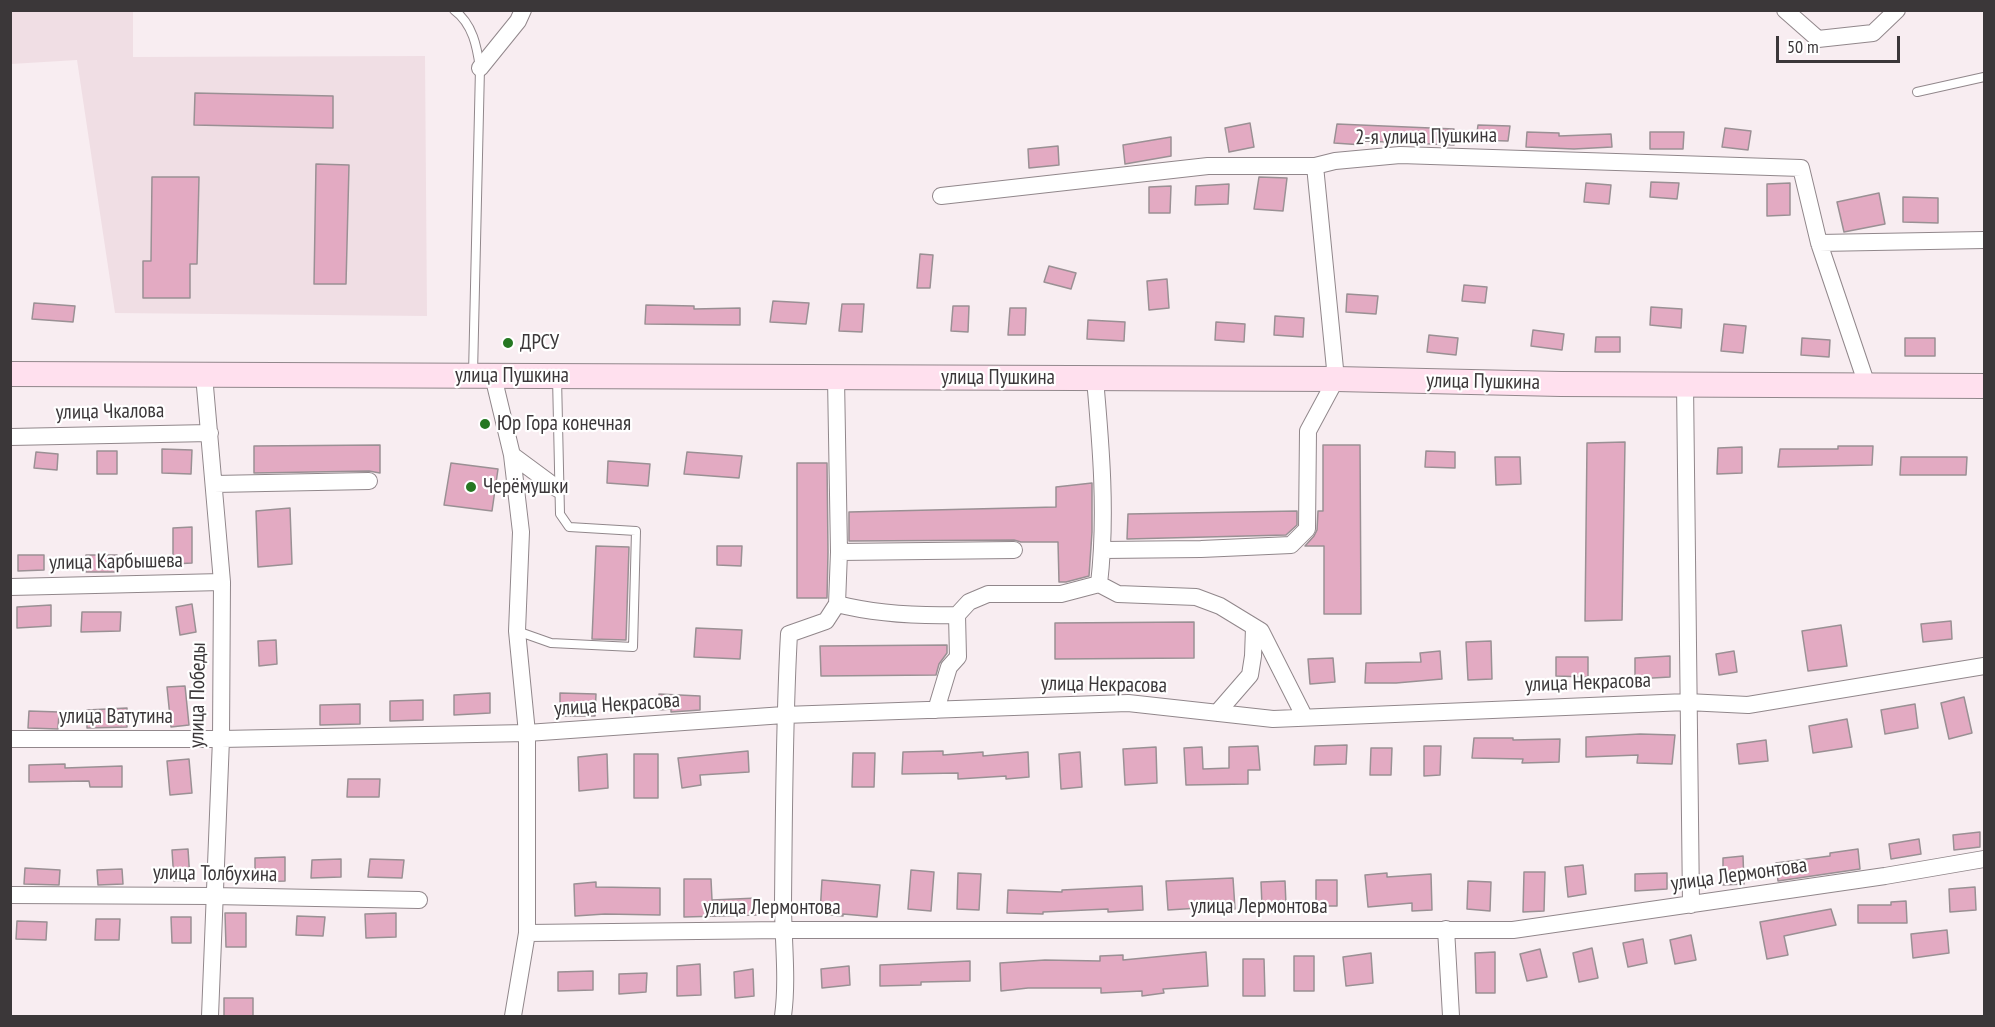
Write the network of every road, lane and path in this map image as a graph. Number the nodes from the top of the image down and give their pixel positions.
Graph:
1 (454, 10) edge
2 (523, 10) edge
3 (1785, 10) edge
4 (1897, 10) edge
5 (480, 68) junction
6 (1984, 77) edge
7 (1917, 92) dead end
8 (1315, 166) junction
9 (941, 196) dead end
10 (1984, 240) edge
11 (1819, 243) junction
12 (10, 374) edge
13 (204, 375) junction
14 (483, 376) junction
15 (558, 376) junction
16 (836, 378) junction
17 (1095, 379) junction
18 (1336, 379) junction
19 (1684, 383) junction
20 (1867, 385) junction
21 (1984, 386) edge
22 (210, 433) junction
23 (10, 437) edge
24 (512, 455) junction
25 (369, 481) dead end
26 (214, 484) junction
27 (558, 489) junction
28 (1014, 550) dead end
29 (1103, 550) junction
30 (839, 552) junction
31 (222, 582) junction
32 (1099, 584) junction
33 (10, 587) edge
34 (837, 604) junction
35 (957, 615) junction
36 (1254, 627) junction
37 (517, 631) junction
38 (1984, 666) edge
39 (1687, 702) junction
40 (936, 710) junction
41 (1217, 713) junction
42 (784, 715) junction
43 (1304, 716) junction
44 (527, 734) junction
45 (221, 739) junction
46 (10, 740) edge
47 (1984, 859) edge
48 (10, 895) edge
49 (213, 896) junction
50 (419, 900) dead end
51 (1691, 905) junction
52 (1446, 929) junction
53 (783, 930) junction
54 (527, 933) junction
55 (210, 1017) edge
56 (513, 1017) edge
57 (783, 1017) edge
58 (1451, 1017) edge

1 - 5 lane
2 - 5 street
3 - 4 street
5 - 14 lane
6 - 7 lane
8 - 9 street, 2-я улица Пушкина
8 - 11 street, 2-я улица Пушкина
8 - 18 street
10 - 11 street
11 - 20 street, 2-я улица Пушкина
12 - 13 main road, улица Пушкина
13 - 14 main road, улица Пушкина
13 - 22 street, улица Победы
14 - 15 main road, улица Пушкина
14 - 24 street
15 - 16 main road, улица Пушкина
15 - 27 lane
16 - 17 main road, улица Пушкина
16 - 30 street
17 - 18 main road, улица Пушкина
17 - 29 street
18 - 19 main road, улица Пушкина
18 - 29 street
19 - 20 main road, улица Пушкина
19 - 39 street
20 - 21 main road, улица Пушкина
22 - 23 street, улица Чкалова
22 - 26 street, улица Победы
24 - 27 street
24 - 37 street
25 - 26 street
26 - 31 street, улица Победы
27 - 37 lane
28 - 30 street
29 - 32 street
30 - 34 street
31 - 33 street, улица Карбышева
31 - 45 street, улица Победы
32 - 35 street
32 - 36 street
34 - 35 street
34 - 42 street
35 - 40 street
36 - 41 street
36 - 43 street
37 - 44 street
38 - 39 street, улица Некрасова
39 - 43 street, улица Некрасова
39 - 51 street
40 - 41 street, улица Некрасова
40 - 42 street, улица Некрасова
41 - 43 street, улица Некрасова
42 - 44 street, улица Некрасова
42 - 53 street
44 - 45 street, улица Некрасова
44 - 54 street
45 - 46 street, улица Ватутина
45 - 49 street, улица Победы
47 - 51 street, улица Лермонтова
48 - 49 street, улица Толбухина
49 - 50 street, улица Толбухина
49 - 55 street, улица Победы
51 - 52 street, улица Лермонтова
52 - 53 street, улица Лермонтова
52 - 58 street
53 - 54 street, улица Лермонтова
53 - 57 street
54 - 56 street

